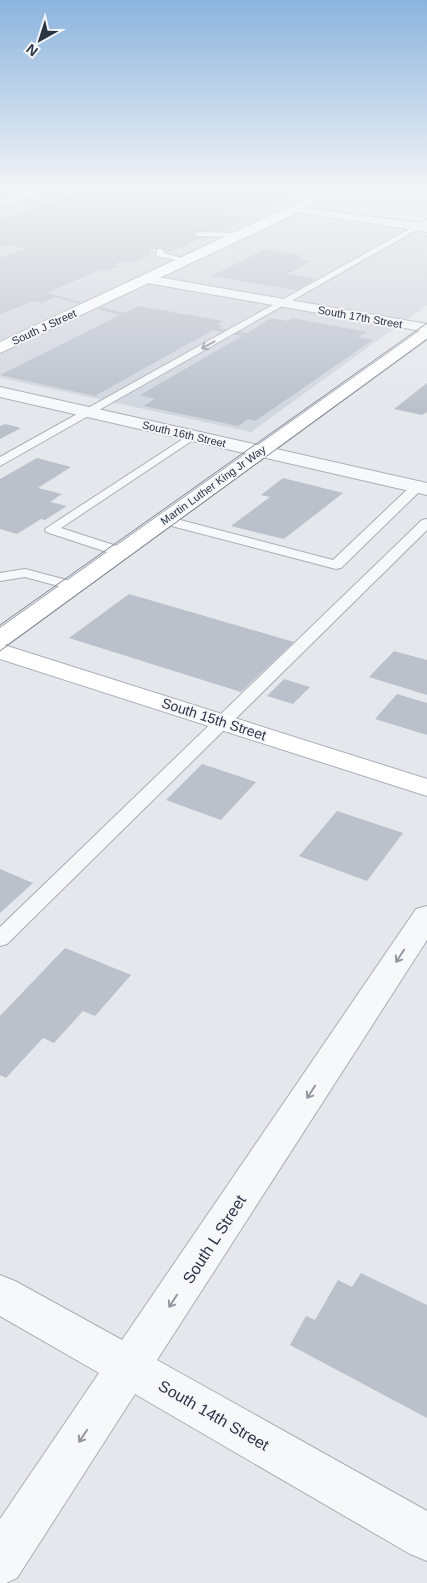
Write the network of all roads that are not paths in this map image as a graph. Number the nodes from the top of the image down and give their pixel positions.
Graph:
1 (182, 262) edge
2 (358, 262) edge
3 (146, 279) junction
4 (284, 303) junction
5 (427, 330) edge
6 (2, 345) edge
7 (0, 392) edge
8 (87, 412) junction
9 (192, 436) junction
10 (260, 451) junction
11 (0, 462) edge
12 (422, 488) edge
13 (165, 520) junction
14 (427, 523) edge
15 (121, 552) junction
16 (0, 577) edge
17 (73, 586) junction
18 (0, 639) edge
19 (0, 651) edge
20 (223, 722) junction
21 (427, 788) edge
22 (427, 916) edge
23 (0, 939) edge
24 (0, 1294) edge
25 (129, 1367) junction
26 (427, 1537) edge
27 (0, 1561) edge

1 - 3 street, South J Street
2 - 4 lane
3 - 4 street, South 17th Street
3 - 6 street, South J Street
4 - 5 street, South 17th Street
4 -> 8 lane
5 - 10 street, Martin Luther King Jr Way
7 - 8 street, South 16th Street
8 - 9 street, South 16th Street
8 - 11 lane
9 - 10 street, South 16th Street
9 - 15 lane
10 - 12 street, South 16th Street
10 - 13 street, Martin Luther King Jr Way
12 - 13 lane
13 - 15 street, Martin Luther King Jr Way
14 - 20 lane
15 - 17 street, Martin Luther King Jr Way
16 - 17 lane
17 - 18 street, Martin Luther King Jr Way
19 - 20 street, South 15th Street
20 - 21 street, South 15th Street
20 - 23 lane
22 -> 25 street, South L Street
24 - 25 street, South 14th Street
25 - 26 street, South 14th Street
25 -> 27 street, South L Street

